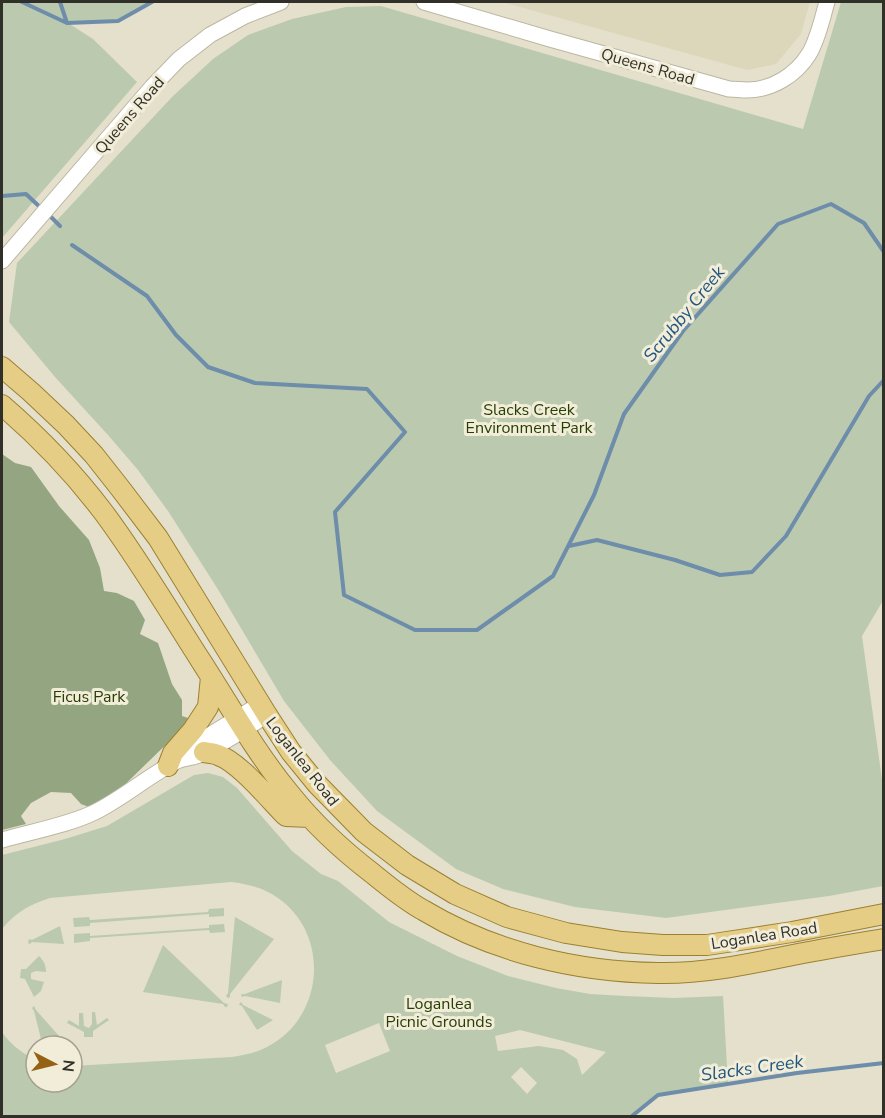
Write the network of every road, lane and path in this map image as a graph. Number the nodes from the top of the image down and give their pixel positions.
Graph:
1 (281, 2) edge
2 (424, 2) edge
3 (827, 2) edge
4 (3, 263) edge
5 (2, 367) edge
6 (2, 405) edge
7 (211, 677) junction
8 (263, 710) junction
9 (241, 724) junction
10 (204, 753) junction
11 (174, 763) junction
12 (310, 817) junction
13 (2, 840) edge
14 (884, 914) edge
15 (884, 939) edge

1 - 4 street, Queens Road
2 - 3 street, Queens Road
5 - 8 main road, Loganlea Road
6 - 7 main road, Loganlea Road
7 - 9 main road, Loganlea Road
7 - 11 main road
8 - 9 street
8 - 14 main road, Loganlea Road
9 - 10 street
9 - 11 street
9 - 12 main road, Loganlea Road
10 - 11 street
10 - 12 main road
11 - 13 street
12 - 15 main road, Loganlea Road

